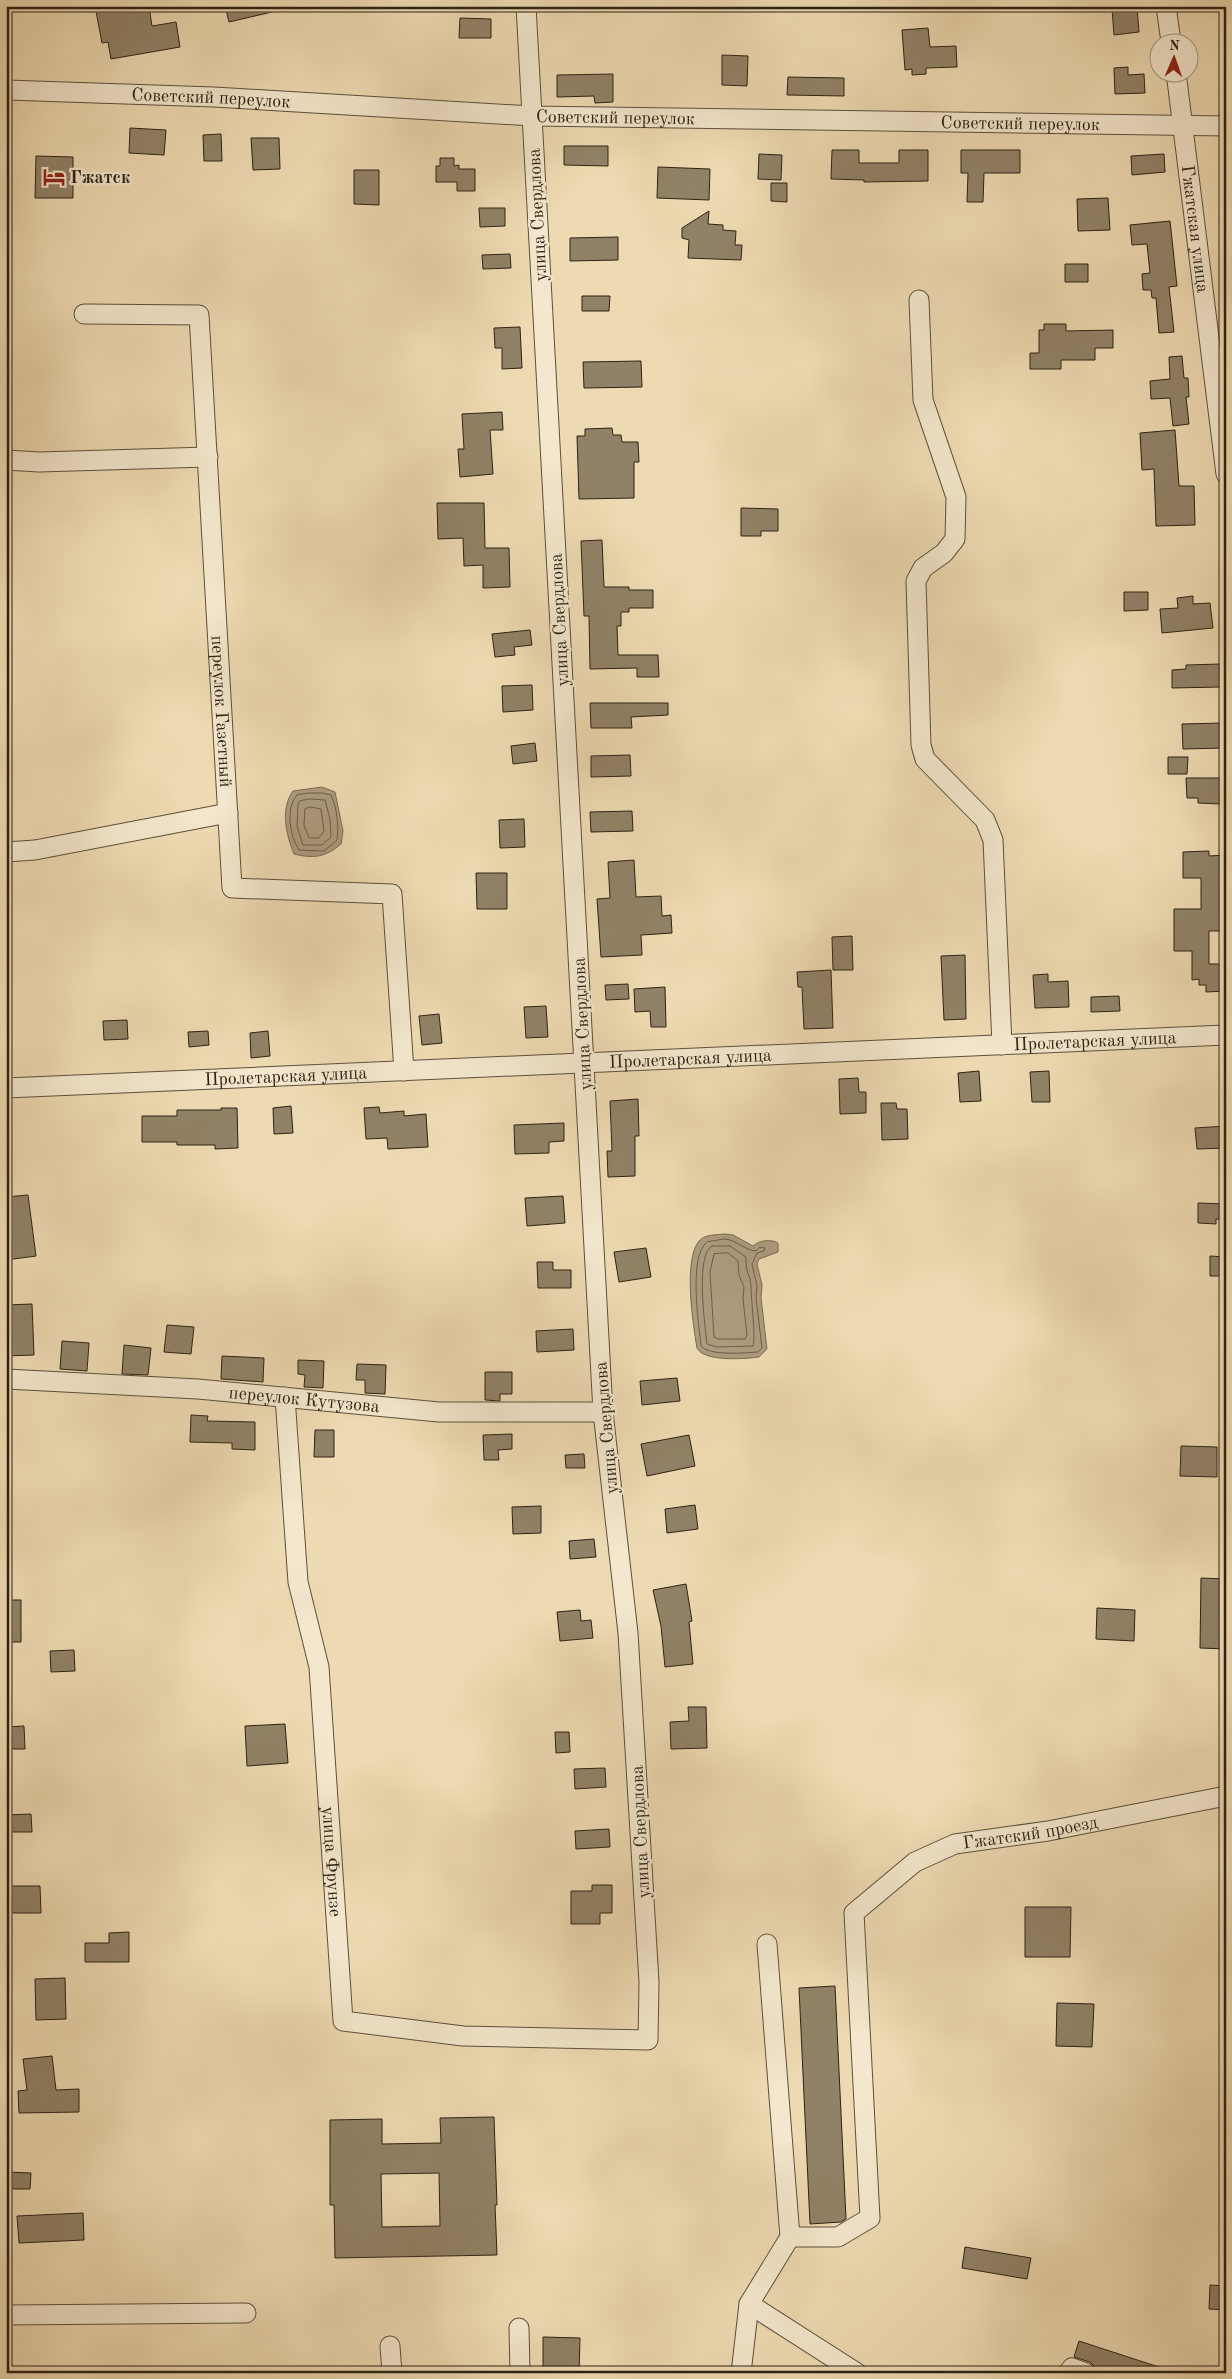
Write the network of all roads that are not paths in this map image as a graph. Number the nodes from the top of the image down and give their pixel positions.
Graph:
1 (526, 6) edge
2 (1166, 6) edge
3 (1170, 32) edge
4 (1177, 82) edge
5 (6, 90) edge
6 (532, 116) junction
7 (1183, 126) junction
8 (1226, 126) edge
9 (920, 300) dead end
10 (84, 314) dead end
11 (208, 457) junction
12 (6, 460) edge
13 (1226, 474) edge
14 (228, 813) junction
15 (6, 852) edge
16 (1226, 1035) edge
17 (1002, 1045) junction
18 (584, 1063) junction
19 (404, 1071) junction
20 (6, 1088) edge
21 (6, 1379) edge
22 (286, 1397) junction
23 (603, 1412) junction
24 (1226, 1796) edge
25 (767, 1944) dead end
26 (648, 2040) joint
27 (790, 2237) junction
28 (749, 2304) junction
29 (246, 2313) dead end
30 (6, 2315) edge
31 (519, 2328) dead end
32 (390, 2346) dead end
33 (392, 2373) edge
34 (520, 2373) edge
35 (741, 2373) edge
36 (857, 2373) edge
37 (1068, 2373) edge
38 (1086, 2373) edge

1 - 6 street, улица Свердлова
2 - 3 street
4 - 7 street, Гжатская улица
5 - 6 street, Советский переулок
6 - 7 street, Советский переулок
6 - 18 street, улица Свердлова
7 - 8 street, Советский переулок
7 - 13 street, Гжатская улица
9 - 17 street
10 - 11 street, переулок Газетный
11 - 12 street
11 - 14 street, переулок Газетный
14 - 15 street
14 - 19 street, переулок Газетный
16 - 17 street, Пролетарская улица
17 - 18 street, Пролетарская улица
18 - 19 street, Пролетарская улица
18 - 23 street, улица Свердлова
19 - 20 street, Пролетарская улица
21 - 22 street, переулок Кутузова
22 - 23 street, переулок Кутузова
22 - 26 street, улица Фрунзе
23 - 26 street, улица Свердлова
24 - 27 street, Гжатский проезд
25 - 27 street
27 - 28 street
28 - 35 street
28 - 36 street
29 - 30 street
31 - 34 street
32 - 33 street
37 - 38 street

